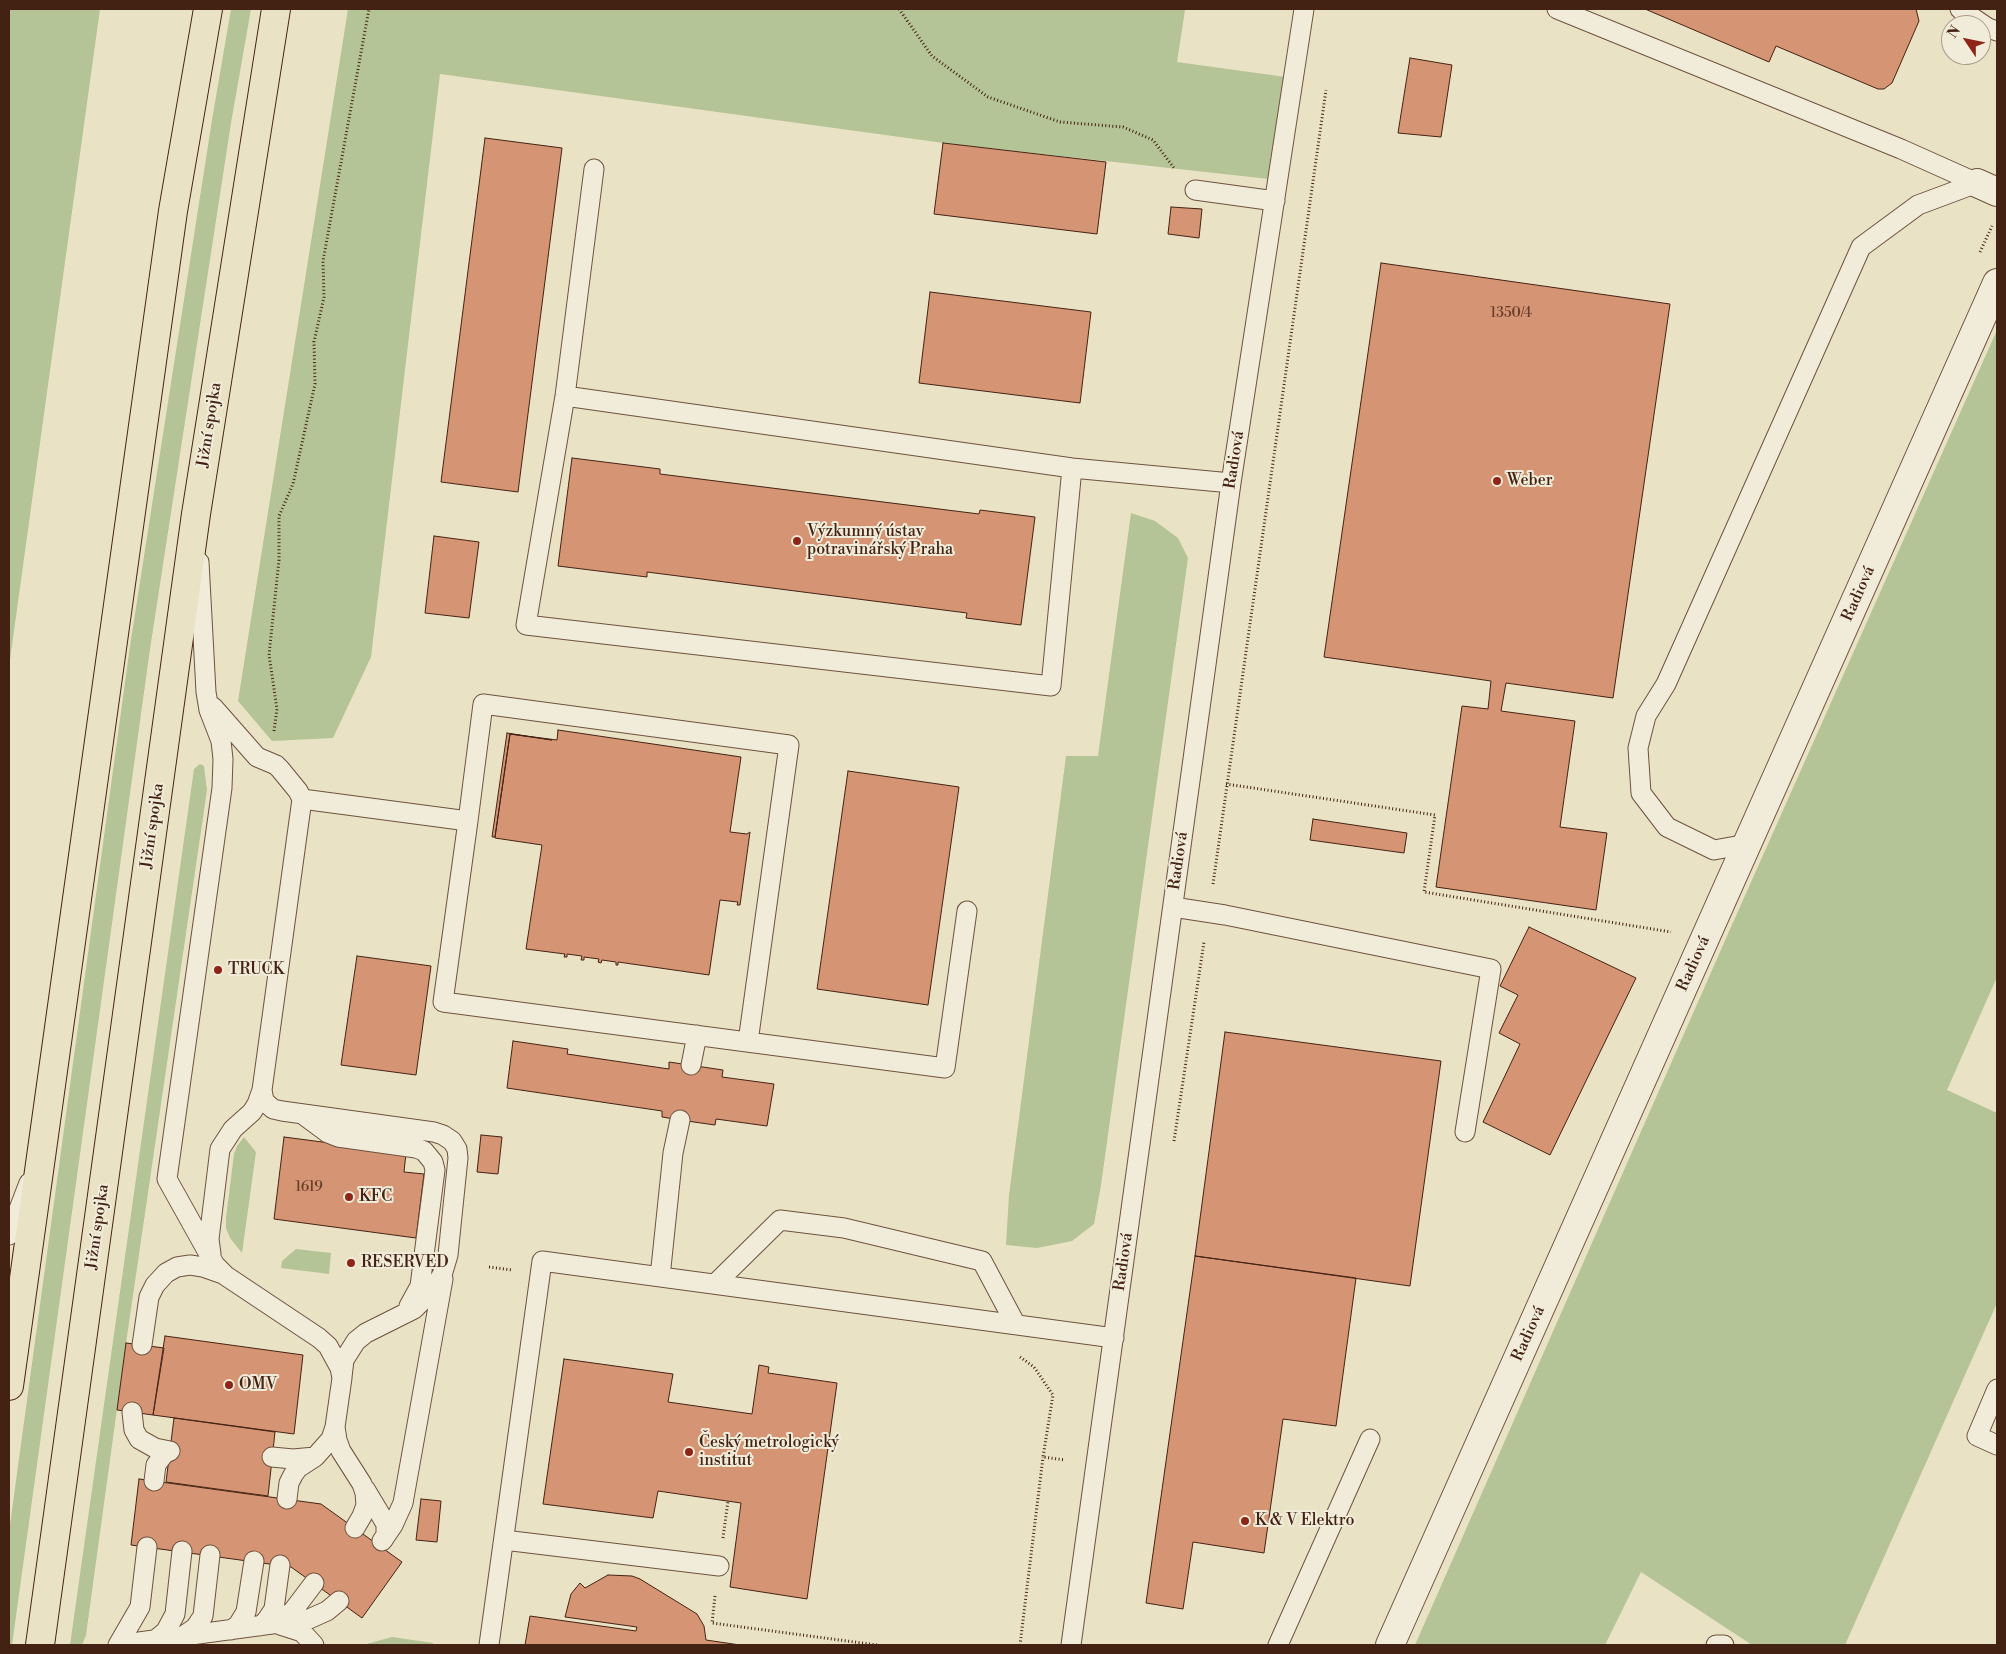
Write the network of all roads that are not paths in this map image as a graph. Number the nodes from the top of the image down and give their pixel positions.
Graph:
1 (208, 9) edge
2 (276, 9) edge
3 (1304, 9) edge
4 (1557, 9) edge
5 (1960, 9) edge
6 (1997, 31) edge
7 (594, 168) dead end
8 (1987, 187) edge
9 (1195, 190) road end
10 (1275, 201) junction
11 (1997, 283) edge
12 (565, 396) junction
13 (1072, 468) junction
14 (1231, 483) junction
15 (196, 514) junction
16 (206, 692) junction
17 (302, 799) junction
18 (468, 821) junction
19 (1747, 844) junction
20 (1173, 908) junction
21 (967, 910) dead end
22 (697, 1035) junction
23 (748, 1042) junction
24 (691, 1065) dead end
25 (262, 1090) junction
26 (300, 1113) junction
27 (680, 1120) dead end
28 (1465, 1132) dead end
29 (42, 1151) junction
30 (9, 1236) edge
31 (445, 1268) junction
32 (221, 1270) junction
33 (660, 1277) junction
34 (715, 1284) junction
35 (395, 1319) junction
36 (1016, 1324) junction
37 (1114, 1338) junction
38 (142, 1345) dead end
39 (342, 1378) junction
40 (9, 1386) edge
41 (1997, 1390) edge
42 (132, 1412) dead end
43 (335, 1428) junction
44 (1370, 1439) dead end
45 (1997, 1445) edge
46 (315, 1457) junction
47 (272, 1463) dead end
48 (154, 1480) dead end
49 (362, 1484) junction
50 (287, 1499) dead end
51 (355, 1528) dead end
52 (504, 1540) junction
53 (147, 1547) dead end
54 (182, 1551) dead end
55 (210, 1555) dead end
56 (254, 1561) dead end
57 (280, 1565) dead end
58 (719, 1566) road end
59 (314, 1583) dead end
60 (339, 1601) dead end
61 (267, 1625) junction
62 (231, 1630) junction
63 (183, 1636) junction
64 (154, 1640) junction
65 (40, 1645) edge
66 (118, 1645) edge
67 (131, 1645) edge
68 (314, 1645) edge
69 (489, 1645) edge
70 (1071, 1645) edge
71 (1278, 1645) edge
72 (1390, 1645) edge
73 (1716, 1645) edge
74 (1724, 1645) edge

1 - 29 highway
2 - 15 highway, Jižní spojka
3 - 10 lane, Radiová
4 - 8 lane
5 - 6 lane
7 - 12 lane
8 - 19 lane
9 - 10 lane
10 - 14 lane, Radiová
11 - 19 street, Radiová
12 - 13 lane
12 - 13 lane
13 - 14 lane
14 - 20 lane, Radiová
15 - 16 lane
15 - 65 highway, Jižní spojka
16 - 17 lane
16 - 32 lane
17 - 18 lane
17 - 25 lane
18 - 22 lane
18 - 23 lane
19 - 72 street, Radiová
20 - 28 lane
20 - 37 lane, Radiová
21 - 23 lane
22 - 23 lane
22 - 24 lane
25 - 26 lane
25 - 32 lane
26 - 31 lane
26 - 35 lane
27 - 33 lane
29 - 30 lane
29 - 40 highway
31 - 35 lane
31 - 49 lane
32 - 38 lane
32 - 39 lane
33 - 34 lane
33 - 52 lane
34 - 36 lane
34 - 36 lane
35 - 39 lane
36 - 37 lane
37 - 70 lane, Radiová
39 - 43 lane
41 - 45 lane
42 - 48 lane
43 - 46 lane
43 - 49 lane
44 - 71 lane
46 - 47 lane
46 - 50 lane
49 - 51 lane
52 - 58 lane
52 - 69 lane
53 - 66 lane
54 - 64 lane
55 - 63 lane
56 - 62 lane
57 - 61 lane
59 - 61 lane
60 - 61 lane
61 - 62 lane
61 - 68 lane
62 - 63 lane
63 - 64 lane
64 - 67 lane
73 - 74 lane

